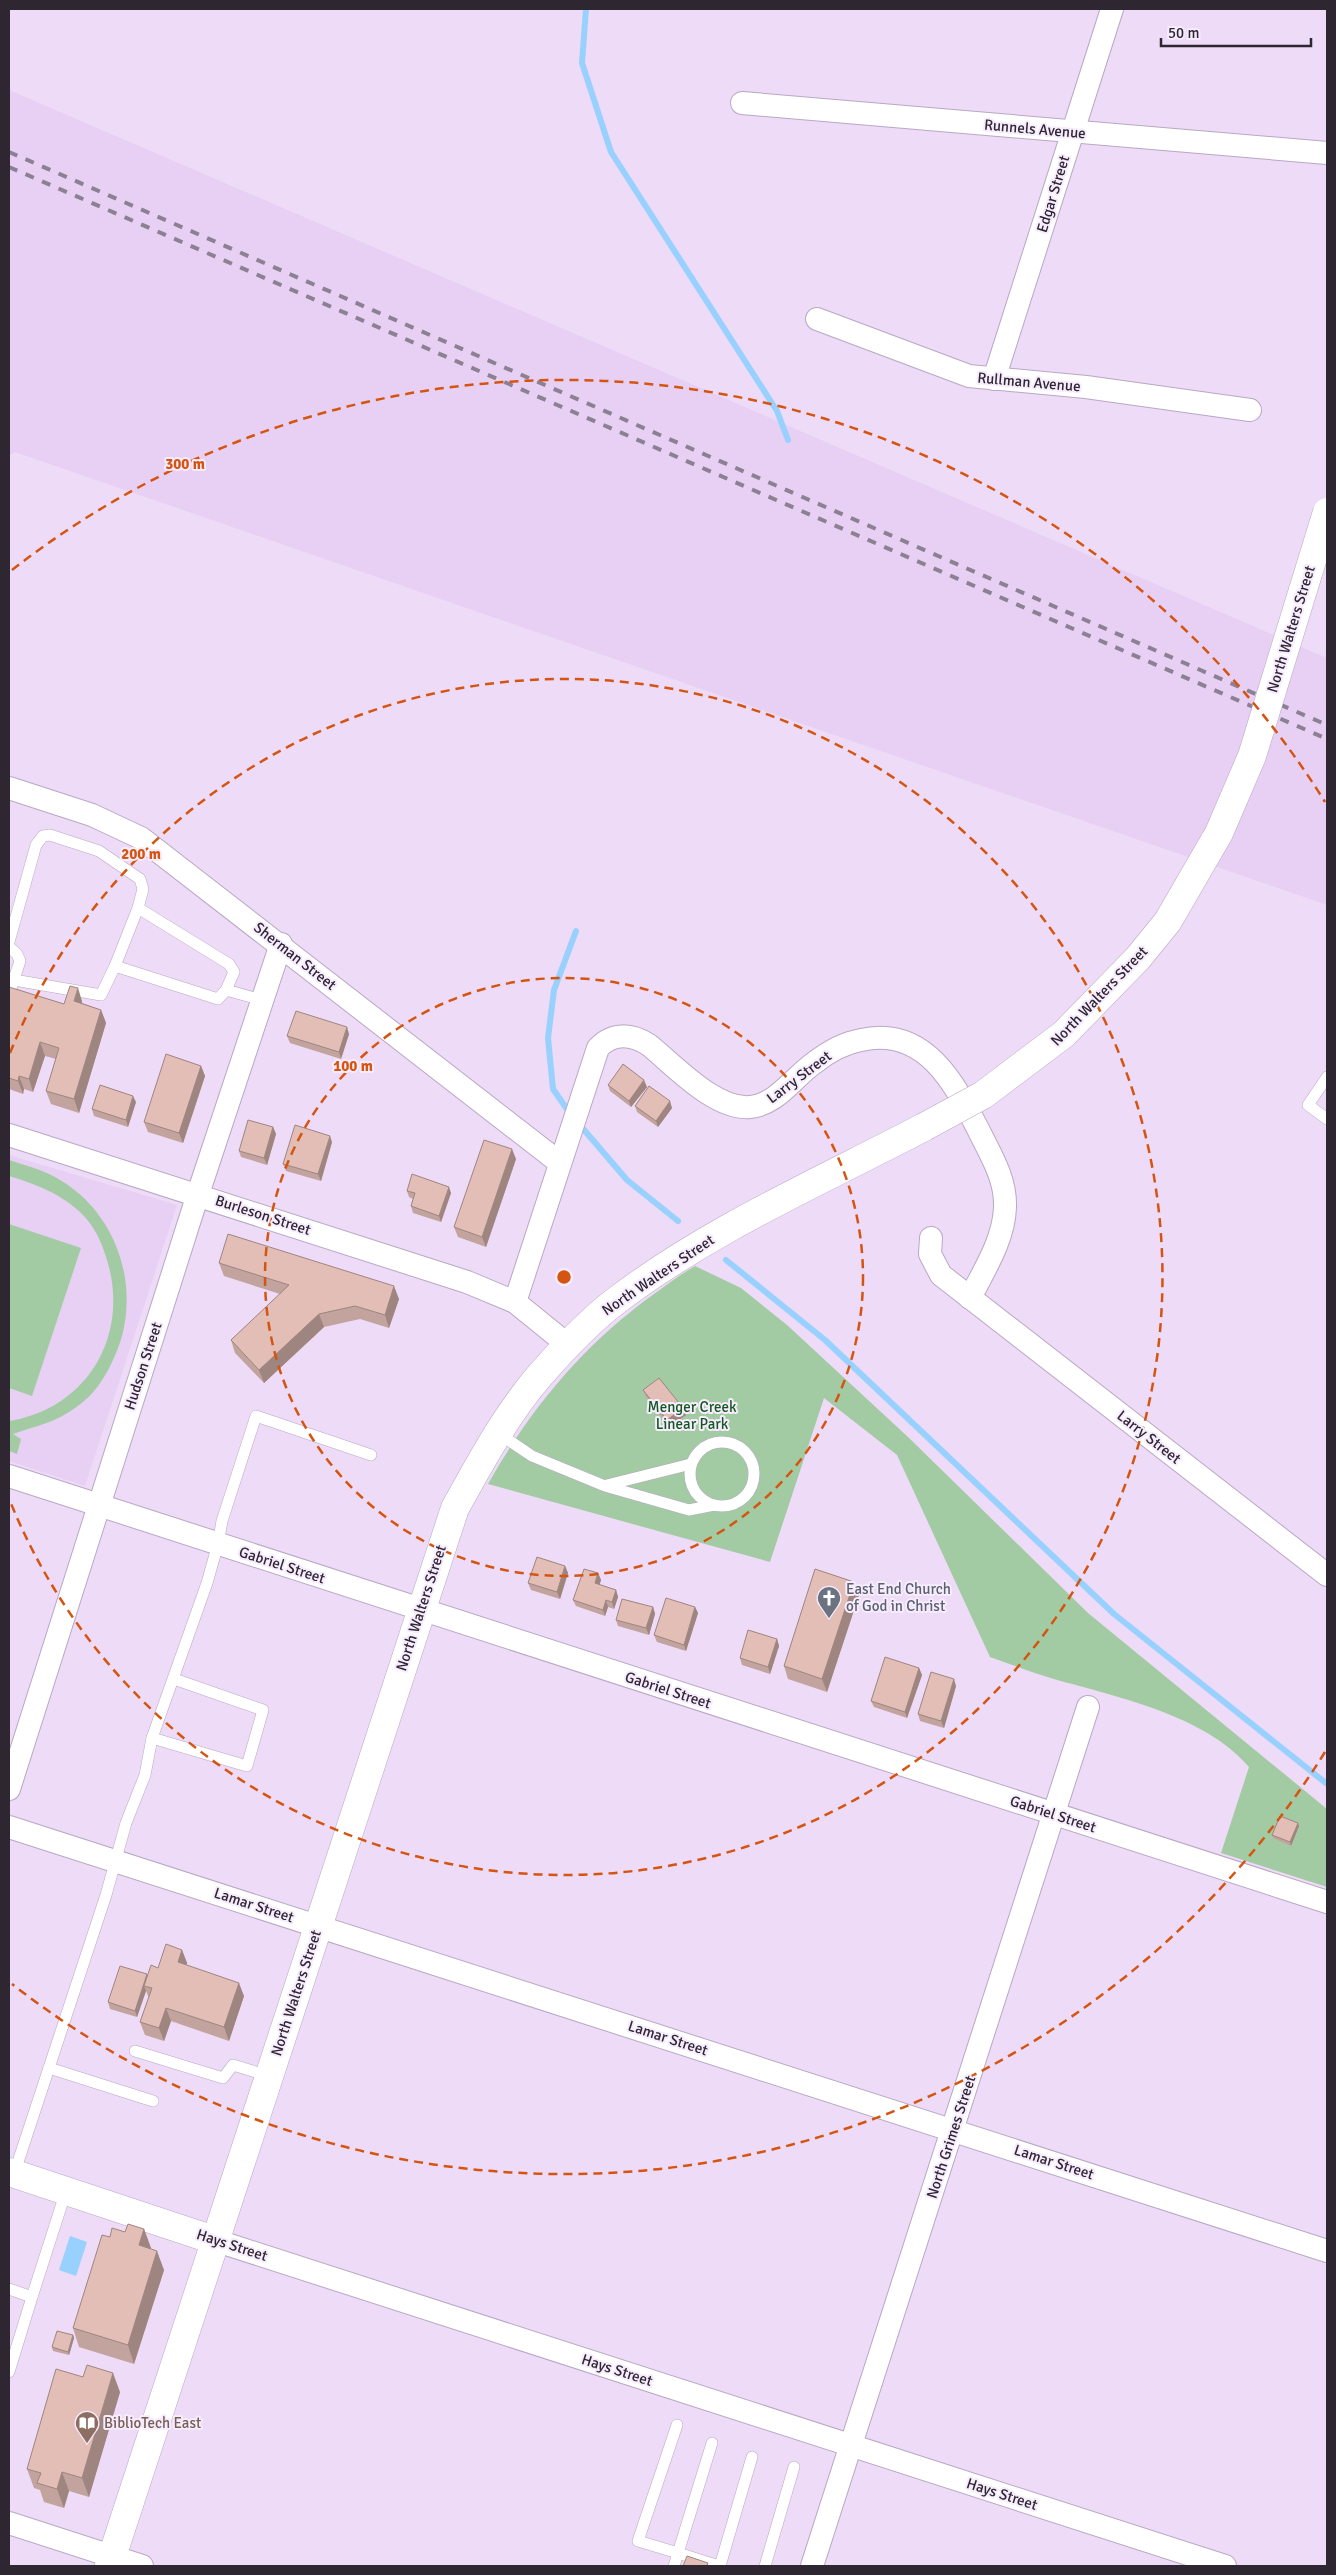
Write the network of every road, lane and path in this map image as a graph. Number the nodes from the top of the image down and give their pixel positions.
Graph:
1 (1112, 9) edge
2 (742, 103) dead end
3 (1072, 133) junction
4 (1327, 154) edge
5 (817, 319) dead end
6 (994, 379) junction
7 (1250, 410) dead end
8 (1327, 512) edge
9 (9, 788) edge
10 (138, 908) junction
11 (9, 942) edge
12 (280, 944) junction
13 (9, 947) edge
14 (115, 966) junction
15 (14, 980) junction
16 (226, 990) junction
17 (9, 994) edge
18 (262, 1000) junction
19 (1327, 1077) edge
20 (1327, 1119) edge
21 (9, 1135) edge
22 (560, 1163) junction
23 (198, 1194) junction
24 (931, 1238) dead end
25 (970, 1298) junction
26 (515, 1302) junction
27 (568, 1346) junction
28 (498, 1433) junction
29 (371, 1454) dead end
30 (691, 1464) junction
31 (9, 1476) edge
32 (605, 1486) junction
33 (714, 1505) junction
34 (99, 1506) junction
35 (218, 1544) junction
36 (1327, 1575) edge
37 (420, 1610) junction
38 (174, 1679) junction
39 (1088, 1707) dead end
40 (152, 1738) junction
41 (9, 1789) edge
42 (1054, 1814) junction
43 (9, 1826) edge
44 (116, 1861) junction
45 (1327, 1902) edge
46 (319, 1926) junction
47 (135, 2051) dead end
48 (49, 2068) junction
49 (269, 2076) junction
50 (153, 2101) dead end
51 (953, 2129) junction
52 (11, 2173) edge
53 (66, 2191) junction
54 (214, 2240) junction
55 (1327, 2251) edge
56 (9, 2290) edge
57 (32, 2297) junction
58 (9, 2372) edge
59 (677, 2425) dead end
60 (712, 2443) dead end
61 (852, 2446) junction
62 (752, 2457) dead end
63 (794, 2467) dead end
64 (9, 2523) edge
65 (678, 2553) junction
66 (110, 2562) edge
67 (142, 2566) edge
68 (674, 2566) edge
69 (719, 2566) edge
70 (764, 2566) edge
71 (812, 2566) edge
72 (1225, 2566) edge

1 - 3 street, Edgar Street
2 - 3 street, Runnels Avenue
3 - 4 street, Runnels Avenue
3 - 6 street, Edgar Street
5 - 6 street, Rullman Avenue
6 - 7 street, Rullman Avenue
8 - 27 main road, North Walters Street, bridge
9 - 12 street, Sherman Street
10 - 11 lane
10 - 14 lane
10 - 16 lane
12 - 18 street, Hudson Street
12 - 22 street, Sherman Street
13 - 15 lane
14 - 15 lane
14 - 16 lane
15 - 17 lane
16 - 18 lane
18 - 23 street, Hudson Street
19 - 20 lane
21 - 23 street, Burleson Street
22 - 25 street, Larry Street
22 - 26 street
23 - 26 street, Burleson Street
23 - 34 street, Hudson Street
24 - 25 street, Larry Street
25 - 36 street, Larry Street
26 - 27 street, Burleson Street
27 - 28 main road, North Walters Street
28 - 32 lane
28 - 37 main road, North Walters Street
29 - 35 lane
30 - 32 lane
30 - 33 lane
30 - 33 lane
31 - 34 street, Gabriel Street
32 - 33 lane
34 - 35 street, Gabriel Street
34 - 41 street, Hudson Street
35 - 37 street, Gabriel Street
35 - 38 lane
37 - 42 street, Gabriel Street
37 - 46 main road, North Walters Street
38 - 40 lane
38 - 40 lane
39 - 42 street, North Grimes Street
40 - 44 lane
42 - 45 street, Gabriel Street
42 - 51 street, North Grimes Street
43 - 44 street, Lamar Street
44 - 46 street, Lamar Street
44 - 48 lane
46 - 49 main road, North Walters Street
46 - 51 street, Lamar Street
47 - 49 lane
48 - 50 lane
48 - 52 lane
49 - 54 main road, North Walters Street
51 - 55 street, Lamar Street
51 - 61 street, North Grimes Street
52 - 53 main road, Hays Street
53 - 54 main road, Hays Street
53 - 57 lane
54 - 61 street, Hays Street
54 - 66 main road, North Walters Street
56 - 57 lane
57 - 58 lane
59 - 65 lane
60 - 65 lane
61 - 71 street, North Grimes Street
61 - 72 street, Hays Street
62 - 69 lane
63 - 70 lane
64 - 66 street
65 - 68 lane
65 - 69 lane
66 - 67 street

